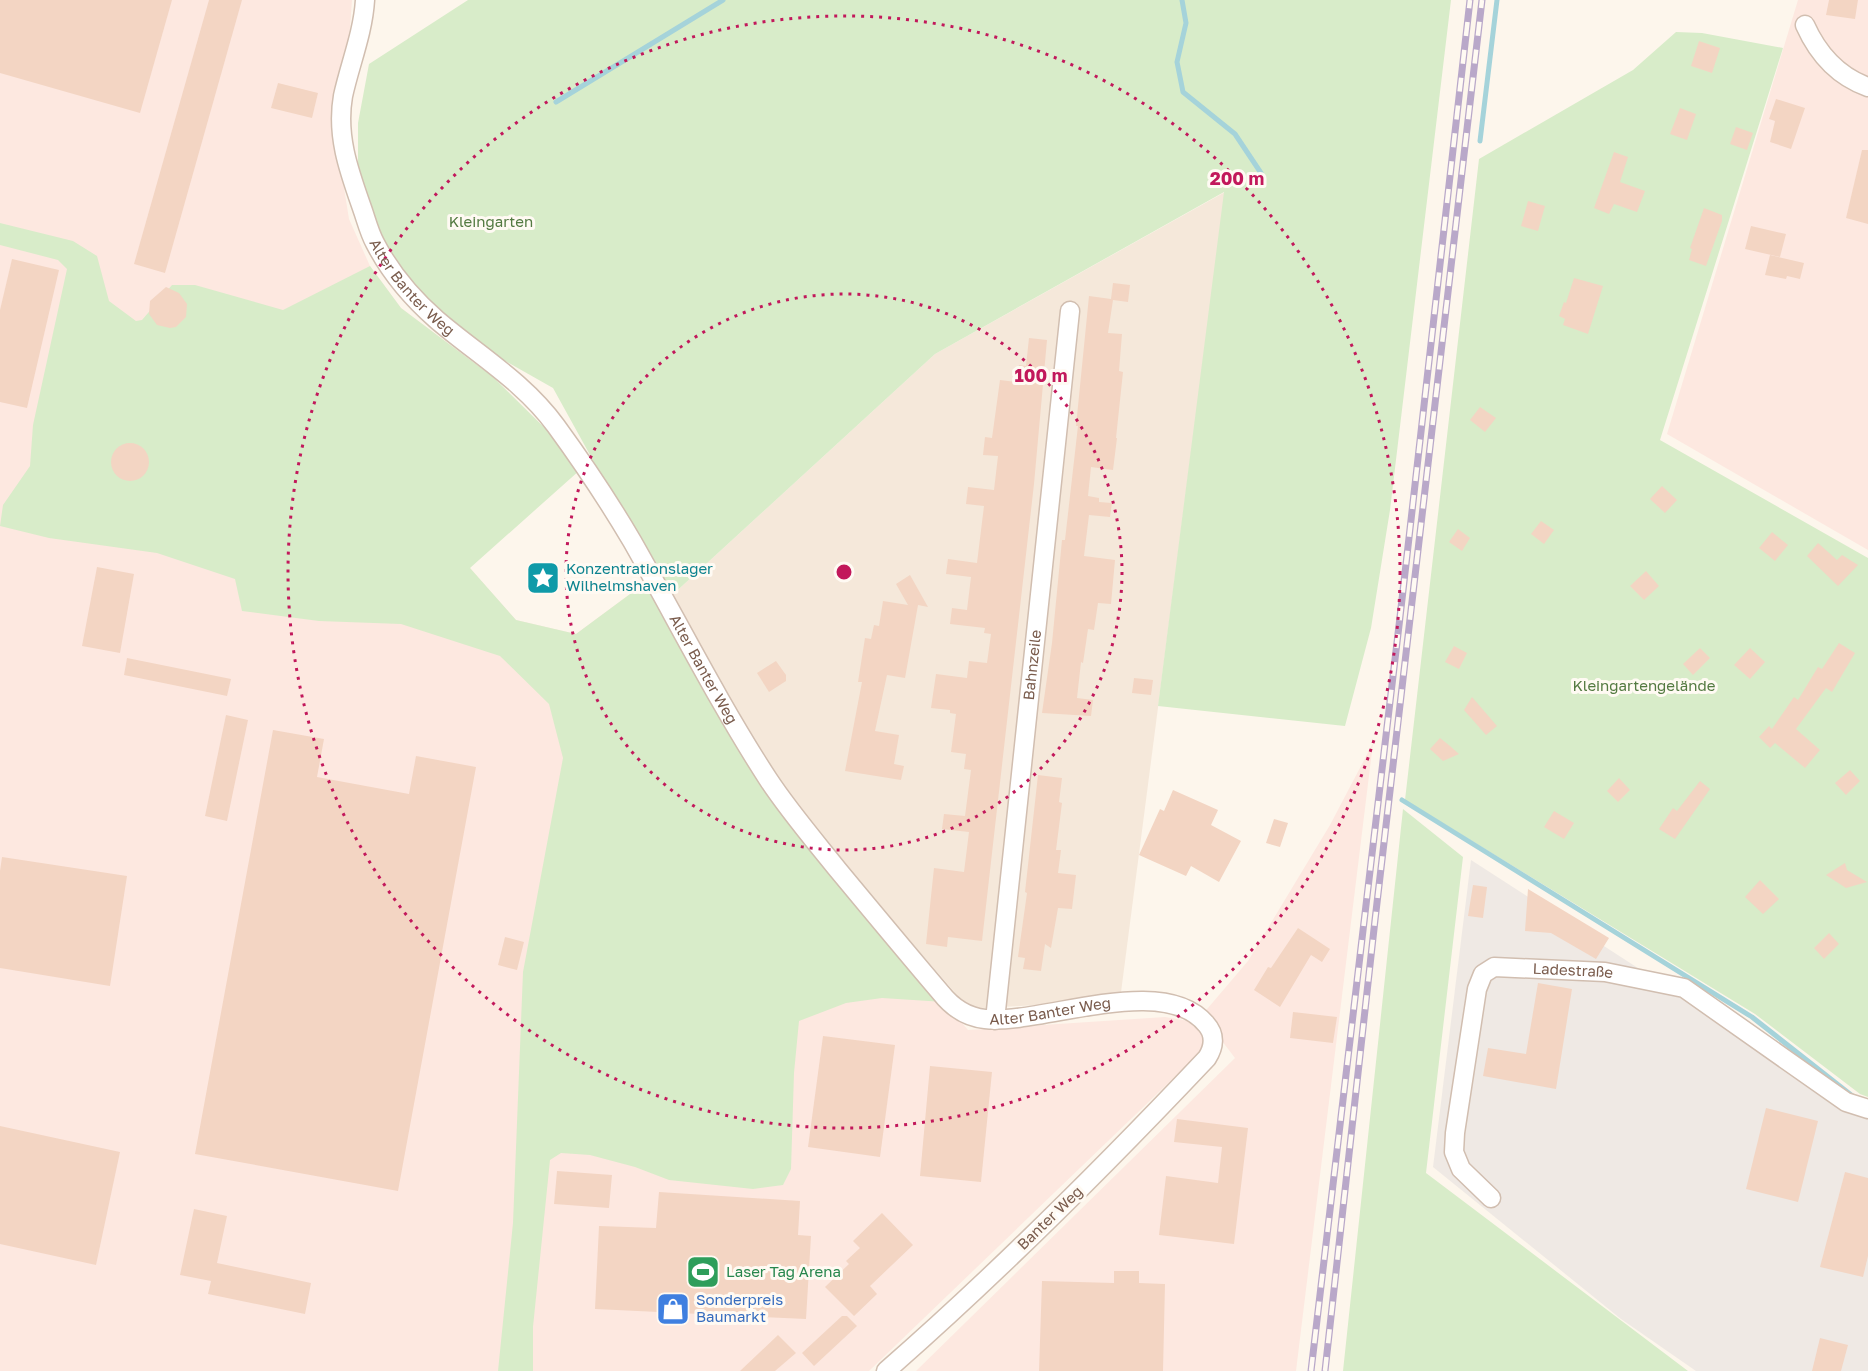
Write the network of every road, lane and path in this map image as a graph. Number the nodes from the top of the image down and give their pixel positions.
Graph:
1 (365, 0) edge
2 (1804, 25) dead end
3 (1868, 87) edge
4 (1070, 311) dead end
5 (995, 1020) junction
6 (1207, 1058) joint
7 (1868, 1109) edge
8 (1491, 1198) dead end
9 (886, 1371) edge

1 - 5 street, Alter Banter Weg
2 - 3 street
4 - 5 street, Bahnzeile
5 - 6 street, Alter Banter Weg
6 - 9 street, Banter Weg
7 - 8 street, Ladestraße

